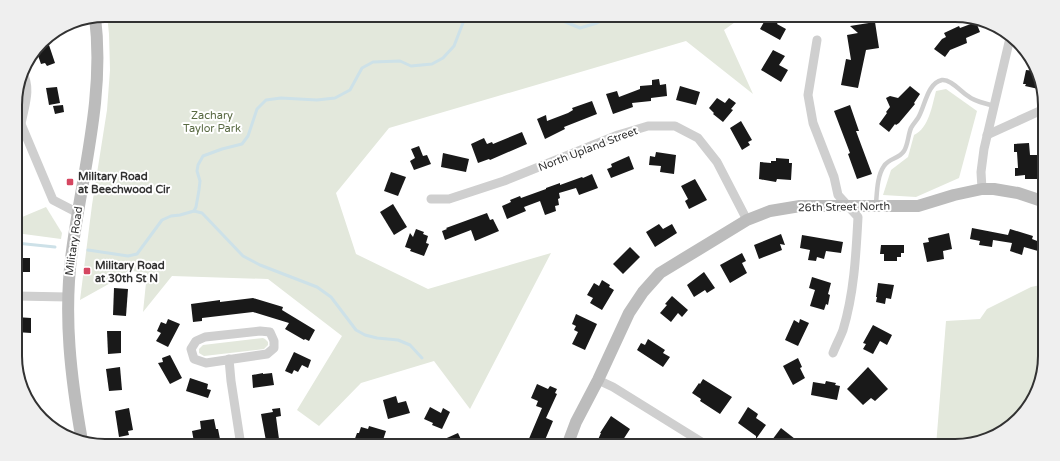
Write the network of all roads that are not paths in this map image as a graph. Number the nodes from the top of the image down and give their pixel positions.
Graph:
1 (95, 23) edge
2 (817, 40) dead end
3 (1009, 42) edge
4 (26, 80) edge
5 (994, 106) junction
6 (22, 110) edge
7 (1038, 113) edge
8 (22, 132) edge
9 (987, 135) junction
10 (982, 189) junction
11 (431, 198) dead end
12 (1038, 200) edge
13 (849, 206) junction
14 (876, 206) junction
15 (78, 213) junction
16 (747, 220) junction
17 (22, 296) edge
18 (68, 297) junction
19 (833, 353) dead end
20 (229, 359) junction
21 (598, 380) junction
22 (81, 435) edge
23 (240, 439) edge
24 (570, 439) edge
25 (697, 439) edge

1 - 15 street, Military Road
2 - 13 street
3 - 5 street
4 - 6 street
5 - 9 street
5 - 14 lane
7 - 9 street
8 - 15 street
9 - 10 street
10 - 12 street, 26th Street North
10 - 14 street, 26th Street North
11 - 16 street, North Upland Street
13 - 14 street, 26th Street North
13 - 16 street, 26th Street North
13 - 19 street
15 - 18 street, Military Road
16 - 21 street, 26th Street North
17 - 18 street
18 - 22 street, Military Road
20 - 20 street
20 - 23 street
21 - 24 street, 26th Street North
21 - 25 street

